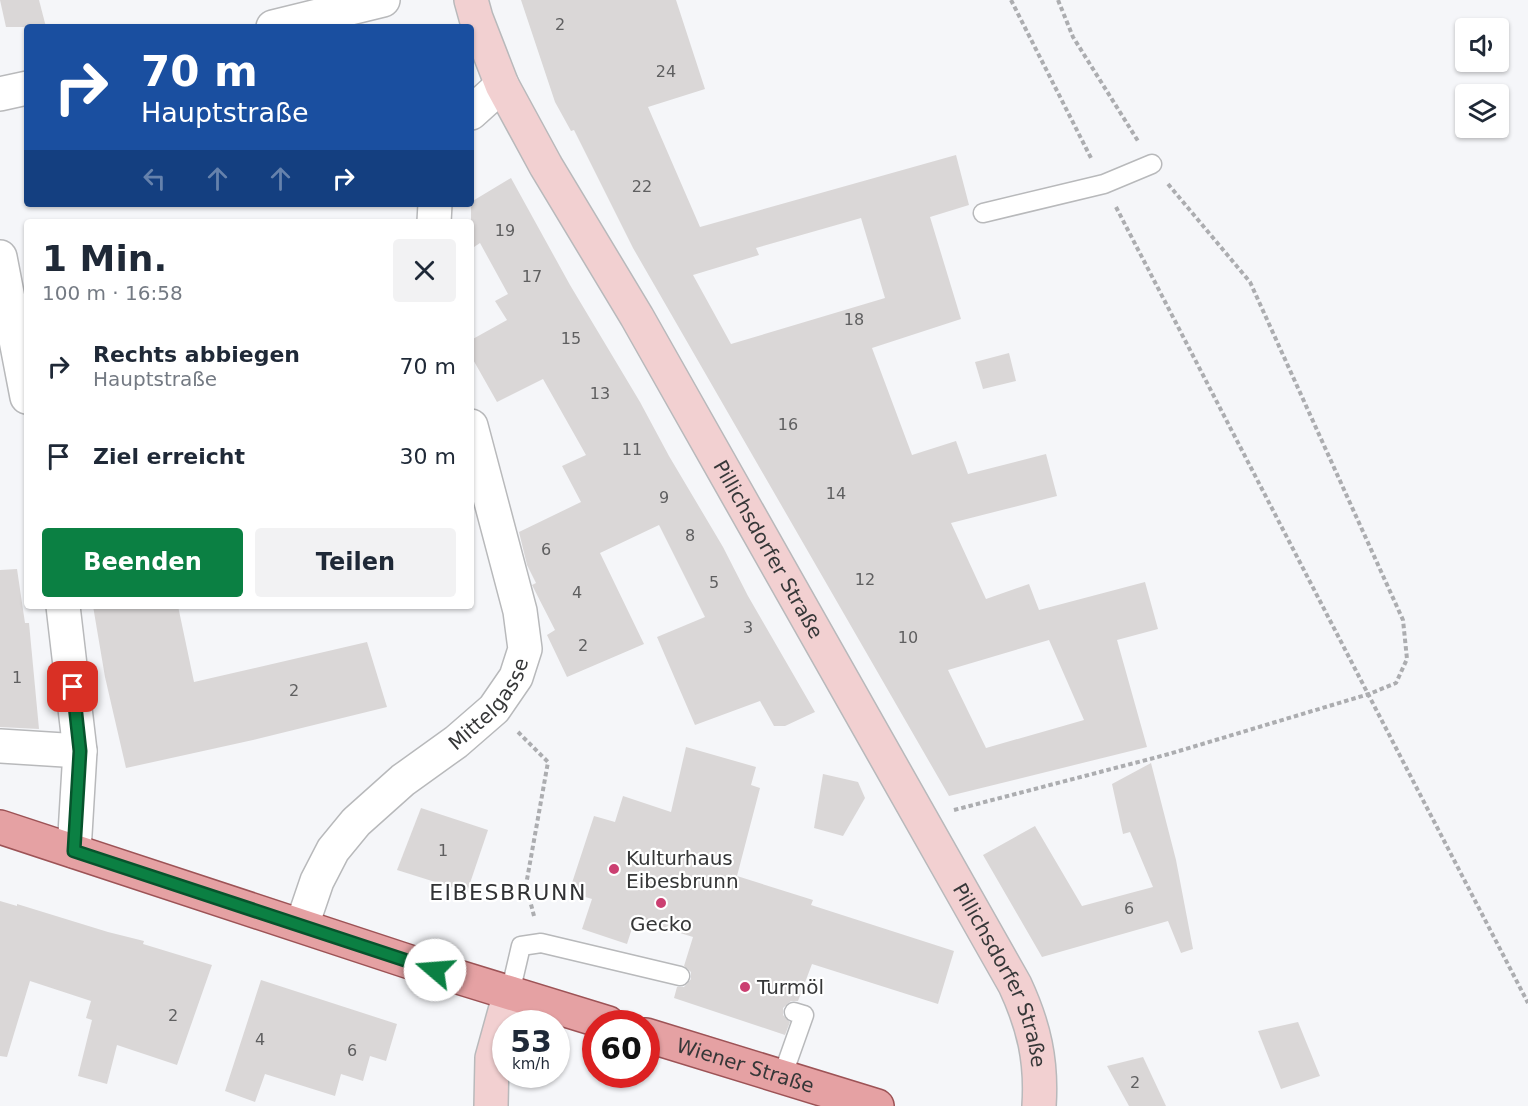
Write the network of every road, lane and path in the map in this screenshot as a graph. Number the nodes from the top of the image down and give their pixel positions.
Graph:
1 (383, 0) edge
2 (471, 0) edge
3 (1011, 0) edge
4 (1058, 0) edge
5 (285, 24) edge
6 (502, 85) junction
7 (24, 89) edge
8 (0, 94) edge
9 (474, 110) edge
10 (1152, 164) junction
11 (1104, 184) junction
12 (983, 213) dead end
13 (0, 256) edge
14 (24, 381) edge
15 (474, 437) edge
16 (63, 609) edge
17 (1369, 694) junction
18 (494, 709) junction
19 (0, 746) edge
20 (80, 751) junction
21 (922, 820) junction
22 (0, 827) edge
23 (74, 851) junction
24 (302, 925) junction
25 (541, 943) junction
26 (680, 976) dead end
27 (510, 993) junction
28 (1528, 1003) edge
29 (794, 1012) dead end
30 (582, 1015) edge
31 (660, 1039) edge
32 (782, 1077) junction
33 (491, 1106) edge
34 (877, 1106) edge
35 (1039, 1106) edge

1 - 5 street
2 - 6 main road, Pillichsdorfer Straße
3 - 11 path
4 - 10 path
6 - 9 street
6 - 21 main road, Pillichsdorfer Straße
7 - 8 street
10 - 11 lane
10 - 17 path
11 - 12 lane
11 - 17 path
13 - 14 street
15 - 18 street, Mittelgasse
16 - 20 street
17 - 21 path
17 - 28 path
18 - 24 street, Mittelgasse
18 - 25 path
19 - 20 street
20 - 23 street
21 - 35 main road, Pillichsdorfer Straße
22 - 23 main road
23 - 24 main road
24 - 27 main road
25 - 26 lane
25 - 27 lane
27 - 30 main road
27 - 33 main road
29 - 32 lane
31 - 32 main road, Wiener Straße
32 - 34 main road, Wiener Straße

